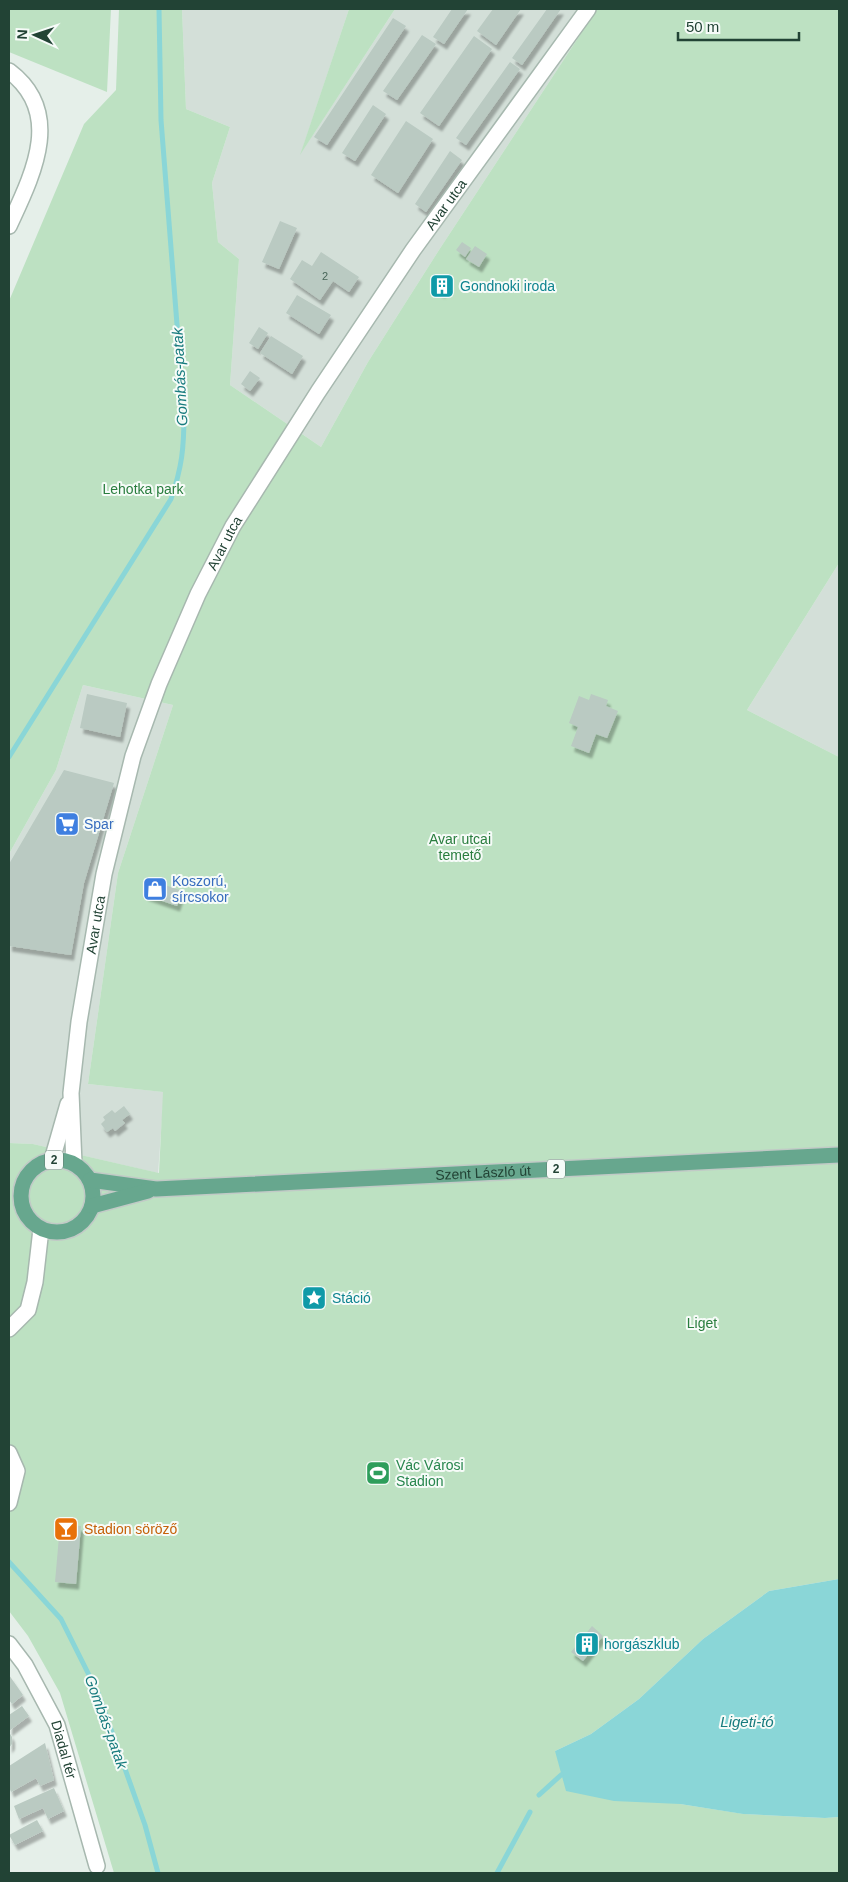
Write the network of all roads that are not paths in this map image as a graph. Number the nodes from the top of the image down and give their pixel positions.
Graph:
1 (588, 9) edge
2 (9, 71) edge
3 (9, 226) edge
4 (71, 1093) junction
5 (839, 1155) edge
6 (52, 1160) junction
7 (74, 1164) junction
8 (90, 1180) junction
9 (16, 1186) edge
10 (156, 1189) junction
11 (92, 1206) junction
12 (9, 1207) edge
13 (24, 1211) junction
14 (41, 1229) junction
15 (9, 1329) edge
16 (9, 1453) edge
17 (9, 1503) edge
18 (9, 1644) edge
19 (97, 1866) dead end

1 - 4 street, Avar utca
2 - 3 street
4 - 6 street
4 - 7 street, Avar utca
5 - 10 main road, Szent László út / 2
6 - 7 main road, 2
6 - 9 main road, 2
7 - 8 main road, 2
8 - 10 main road, 2
8 - 11 main road
9 - 13 main road, 2
10 - 11 main road, 2
11 - 14 main road
12 - 13 main road
13 - 14 main road
14 - 15 street
16 - 17 street
18 - 19 street, Diadal tér

